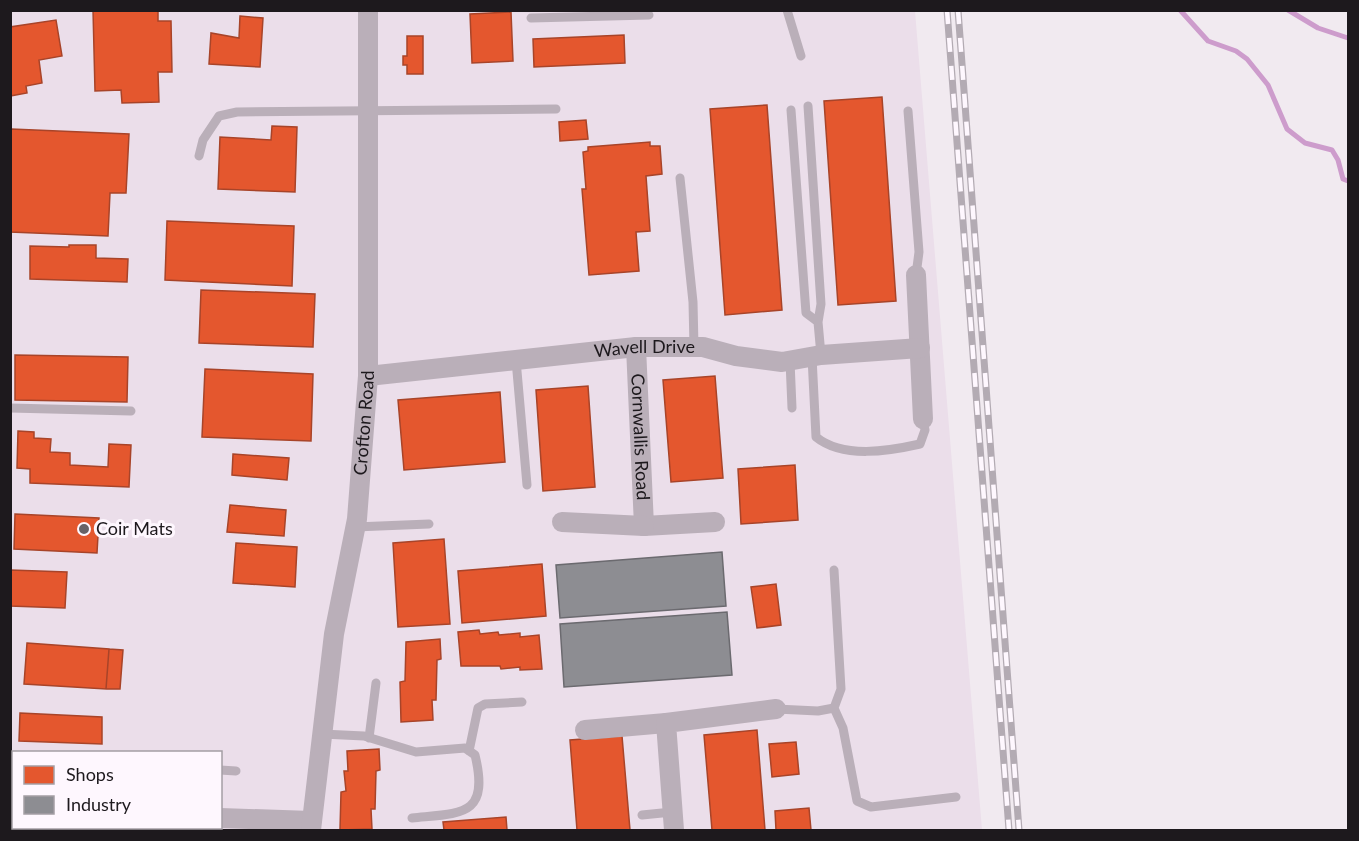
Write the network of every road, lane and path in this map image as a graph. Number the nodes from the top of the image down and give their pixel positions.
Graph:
1 (368, 10) edge
2 (788, 10) edge
3 (573, 14) edge
4 (649, 15) dead end
5 (531, 18) dead end
6 (801, 56) dead end
7 (808, 106) dead end
8 (556, 109) dead end
9 (791, 110) dead end
10 (368, 111) junction
11 (908, 111) dead end
12 (199, 156) dead end
13 (680, 178) dead end
14 (916, 275) joint
15 (818, 321) junction
16 (694, 346) junction
17 (636, 347) junction
18 (920, 348) junction
19 (816, 356) junction
20 (516, 360) junction
21 (790, 361) junction
22 (368, 376) junction
23 (10, 408) edge
24 (792, 408) dead end
25 (131, 411) dead end
26 (923, 419) joint
27 (527, 485) dead end
28 (562, 522) dead end
29 (715, 522) dead end
30 (429, 524) dead end
31 (644, 526) junction
32 (355, 527) junction
33 (834, 570) dead end
34 (376, 682) dead end
35 (522, 702) dead end
36 (834, 708) junction
37 (776, 709) joint
38 (666, 723) junction
39 (585, 730) dead end
40 (320, 734) junction
41 (369, 738) junction
42 (469, 751) junction
43 (222, 770) edge
44 (236, 771) dead end
45 (956, 797) dead end
46 (642, 815) dead end
47 (222, 818) edge
48 (412, 818) dead end
49 (673, 821) edge
50 (311, 826) edge

1 - 10 street, Crofton Road
2 - 6 lane
3 - 4 lane
3 - 5 lane
7 - 15 lane
8 - 10 lane
9 - 15 lane
10 - 12 lane
10 - 22 street, Crofton Road
11 - 14 lane
13 - 16 lane
14 - 18 street
15 - 19 lane
16 - 17 street, Wavell Drive
16 - 21 street, Wavell Drive
17 - 20 street, Wavell Drive
17 - 31 street, Cornwallis Road
18 - 19 street, Wavell Drive
18 - 26 street
19 - 21 street, Wavell Drive
19 - 26 lane
20 - 22 street, Wavell Drive
20 - 27 lane
21 - 24 lane
22 - 32 street, Crofton Road
23 - 25 lane
28 - 31 street, Cornwallis Road
29 - 31 street, Cornwallis Road
30 - 32 lane
32 - 40 street, Crofton Road
33 - 36 lane
34 - 41 lane
35 - 42 lane
36 - 37 lane
36 - 45 lane
37 - 38 street
38 - 39 street
38 - 49 street
40 - 41 lane
40 - 50 street, Crofton Road
41 - 42 lane
42 - 48 lane
43 - 44 lane
46 - 49 lane
47 - 50 street

